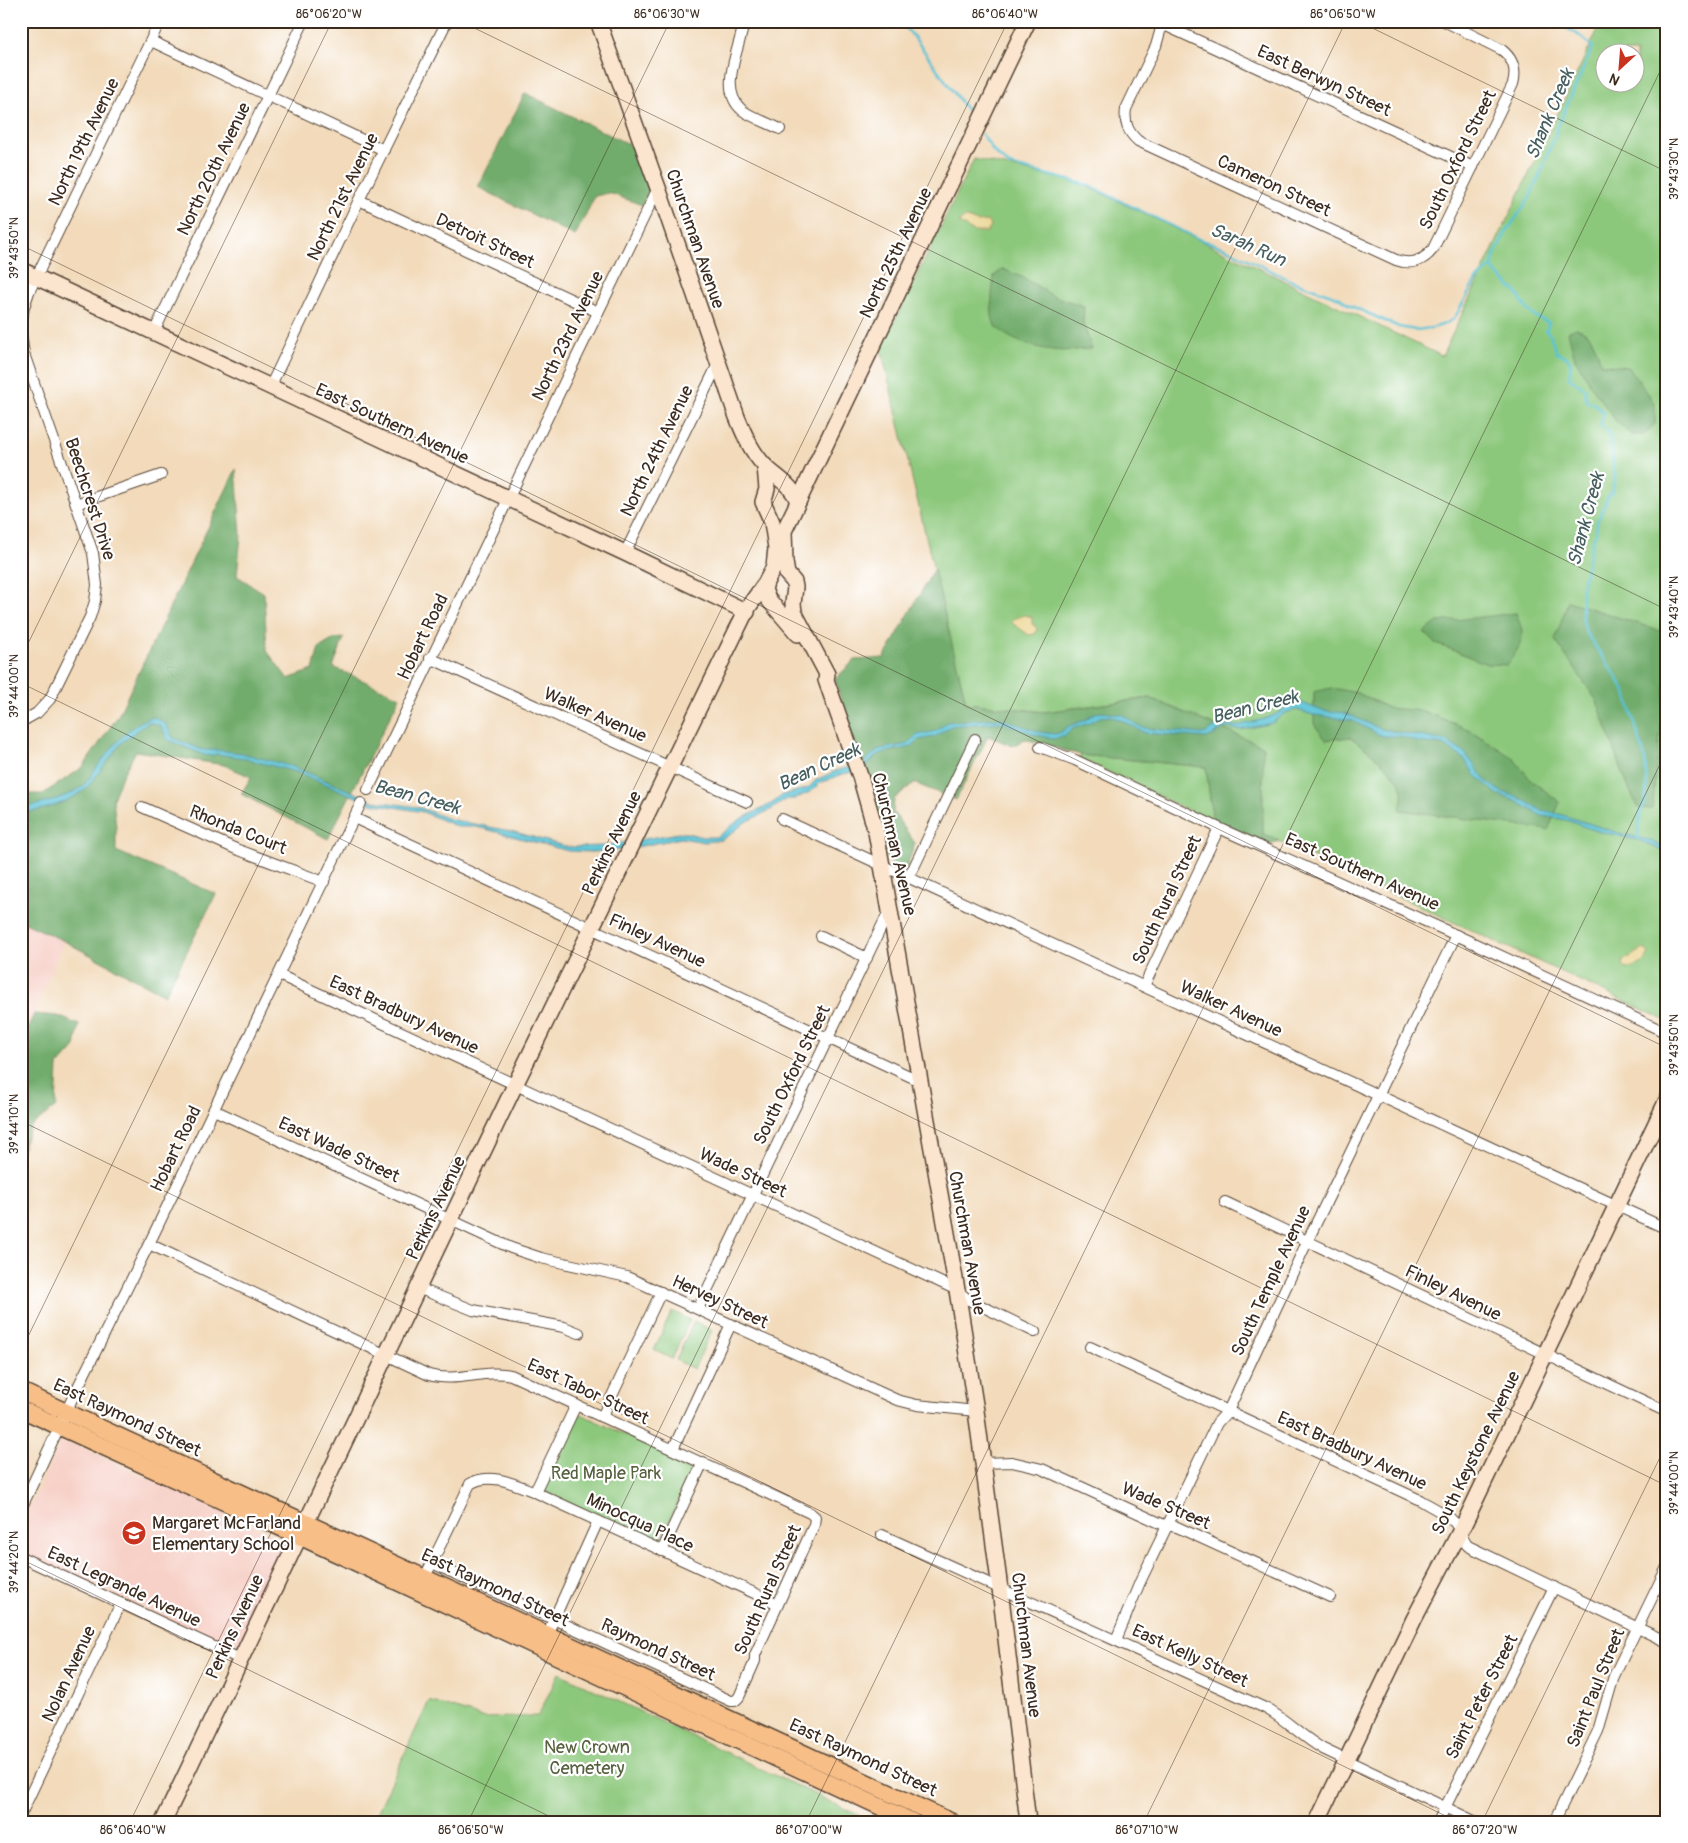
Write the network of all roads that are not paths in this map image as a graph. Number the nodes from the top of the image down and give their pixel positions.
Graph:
1 (160, 21) edge
2 (304, 21) edge
3 (447, 21) edge
4 (598, 21) edge
5 (744, 21) edge
6 (1028, 21) edge
7 (1444, 21) edge
8 (1163, 22) edge
9 (151, 41) junction
10 (268, 96) junction
11 (780, 129) dead end
12 (384, 150) junction
13 (1472, 167) junction
14 (658, 188) junction
15 (359, 200) junction
16 (1416, 262) joint
17 (21, 270) edge
18 (37, 277) junction
19 (598, 312) junction
20 (21, 325) edge
21 (154, 332) junction
22 (21, 334) edge
23 (718, 364) junction
24 (270, 387) junction
25 (765, 466) junction
26 (161, 475) dead end
27 (787, 486) junction
28 (766, 494) junction
29 (508, 498) junction
30 (798, 502) junction
31 (76, 504) junction
32 (625, 552) junction
33 (787, 574) junction
34 (768, 580) junction
35 (794, 596) junction
36 (772, 604) junction
37 (747, 612) junction
38 (430, 658) junction
39 (826, 680) junction
40 (24, 720) edge
41 (975, 739) dead end
42 (1040, 747) dead end
43 (670, 766) junction
44 (368, 790) dead end
45 (747, 802) dead end
46 (361, 804) dead end
47 (142, 807) dead end
48 (354, 818) junction
49 (782, 819) dead end
50 (1219, 828) junction
51 (882, 864) junction
52 (908, 876) junction
53 (324, 882) junction
54 (890, 910) junction
55 (591, 929) junction
56 (1456, 935) junction
57 (821, 936) dead end
58 (867, 958) junction
59 (279, 975) junction
60 (1144, 986) junction
61 (1667, 1033) edge
62 (828, 1038) junction
63 (920, 1080) junction
64 (515, 1084) junction
65 (1380, 1096) junction
66 (1667, 1100) edge
67 (214, 1110) junction
68 (752, 1195) junction
69 (1225, 1202) dead end
70 (1616, 1205) junction
71 (451, 1220) junction
72 (1667, 1229) edge
73 (1307, 1242) junction
74 (149, 1244) junction
75 (418, 1288) junction
76 (957, 1290) junction
77 (660, 1292) junction
78 (698, 1309) junction
79 (731, 1324) junction
80 (1035, 1332) dead end
81 (579, 1333) dead end
82 (1090, 1347) dead end
83 (1544, 1355) junction
84 (385, 1356) junction
85 (21, 1391) edge
86 (576, 1405) junction
87 (21, 1409) edge
88 (976, 1411) junction
89 (1228, 1411) junction
90 (1667, 1412) edge
91 (602, 1417) junction
92 (63, 1420) junction
93 (673, 1449) junction
94 (703, 1462) junction
95 (983, 1463) junction
96 (535, 1492) junction
97 (21, 1509) edge
98 (815, 1517) joint
99 (598, 1521) junction
100 (1168, 1524) junction
101 (302, 1529) junction
102 (1460, 1532) junction
103 (882, 1535) dead end
104 (662, 1551) junction
105 (21, 1557) edge
106 (1667, 1567) edge
107 (429, 1570) junction
108 (1554, 1587) junction
109 (1000, 1588) junction
110 (1330, 1598) dead end
111 (120, 1603) junction
112 (778, 1604) junction
113 (554, 1619) junction
114 (1637, 1628) junction
115 (1116, 1640) junction
116 (544, 1641) junction
117 (1667, 1642) edge
118 (240, 1659) junction
119 (735, 1700) joint
120 (1346, 1760) junction
121 (1445, 1807) junction
122 (21, 1814) edge
123 (163, 1822) edge
124 (913, 1822) edge
125 (952, 1822) edge
126 (1028, 1822) edge
127 (1317, 1822) edge
128 (1438, 1822) edge
129 (1476, 1822) edge
130 (1554, 1822) edge

1 - 9 street, North 19th Avenue
2 - 10 street, North 20th Avenue
3 - 12 street, North 21st Avenue
4 - 14 main road, Churchman Avenue
5 - 11 street
6 - 30 main road, North 25th Avenue
7 - 13 street, South Oxford Street
8 - 13 street, East Berwyn Street
8 - 16 street, Cameron Street
9 - 10 street
9 - 18 street, North 19th Avenue
10 - 12 street
10 - 21 street, North 20th Avenue
12 - 15 street, North 21st Avenue
13 - 16 street, South Oxford Street
14 - 19 street, North 23rd Avenue
14 - 23 main road, Churchman Avenue
15 - 19 street, Detroit Street
15 - 24 street, North 21st Avenue
17 - 18 main road, East Southern Avenue
18 - 20 street
18 - 21 main road, East Southern Avenue
19 - 29 street, North 23rd Avenue
21 - 24 main road, East Southern Avenue
22 - 31 street, Beechcrest Drive
23 - 25 main road, Churchman Avenue
23 - 32 street, North 24th Avenue
24 - 29 main road, East Southern Avenue
25 - 27 main road, Churchman Avenue
25 - 28 main road
26 - 31 street
27 - 28 main road
27 - 30 main road, Churchman Avenue
28 - 34 main road
29 - 32 main road, East Southern Avenue
29 - 38 street, Hobart Road
30 - 33 main road, Churchman Avenue
31 - 40 street, Beechcrest Drive
32 - 37 main road, East Southern Avenue
33 - 34 main road
33 - 35 main road, Churchman Avenue
34 - 36 main road, Churchman Avenue
34 - 37 main road, Perkins Avenue
35 - 36 main road
35 - 39 main road, Churchman Avenue
36 - 37 main road
36 - 39 main road, Churchman Avenue
37 - 43 main road, Perkins Avenue
38 - 43 street, Walker Avenue
38 - 44 street, Hobart Road
39 - 51 main road, Churchman Avenue
41 - 52 street
42 - 50 street, East Southern Avenue
43 - 45 street, Walker Avenue
43 - 55 main road, Perkins Avenue
46 - 48 street, Hobart Road
47 - 53 street, Rhonda Court
48 - 53 street, Hobart Road
48 - 55 street, Finley Avenue
49 - 51 street, Walker Avenue
50 - 56 street, East Southern Avenue
50 - 60 street, South Rural Street
51 - 52 street, Walker Avenue
51 - 54 main road, Churchman Avenue
52 - 60 street, Walker Avenue
53 - 59 street, Hobart Road
54 - 58 street, South Oxford Street
54 - 63 main road, Churchman Avenue
55 - 62 street, Finley Avenue
55 - 64 main road, Perkins Avenue
56 - 61 street, East Southern Avenue
56 - 65 street, South Temple Avenue
57 - 58 street
58 - 62 street, South Oxford Street
59 - 64 street, East Bradbury Avenue
59 - 67 street, Hobart Road
60 - 65 street, Walker Avenue
62 - 63 street, Finley Avenue
62 - 68 street, South Oxford Street
63 - 76 main road, Churchman Avenue
64 - 68 street, Wade Street
64 - 71 main road, Perkins Avenue
65 - 70 street, Walker Avenue
65 - 73 street, South Temple Avenue
66 - 70 main road, South Keystone Avenue
67 - 71 street, East Wade Street
67 - 74 street, Hobart Road
68 - 76 street, Wade Street
68 - 78 street, South Oxford Street
69 - 73 street, Finley Avenue
70 - 72 street, Walker Avenue
70 - 83 main road, South Keystone Avenue
71 - 75 main road, Perkins Avenue
71 - 77 street, Hervey Street
73 - 83 street, Finley Avenue
73 - 89 street, South Temple Avenue
74 - 84 street, East Tabor Street
74 - 92 street, Hobart Road
75 - 81 street
75 - 84 main road, Perkins Avenue
76 - 80 street
76 - 88 main road, Churchman Avenue
77 - 78 street, Hervey Street
77 - 91 street
78 - 79 street, Hervey Street
79 - 88 street, Hervey Street
79 - 93 street
82 - 89 street, East Bradbury Avenue
83 - 90 street, Finley Avenue
83 - 102 main road, South Keystone Avenue
84 - 86 street, East Tabor Street
84 - 101 main road, Perkins Avenue
85 - 92 main road, East Raymond Street
86 - 91 street, East Tabor Street
86 - 96 street
87 - 92 main road, East Raymond Street
88 - 95 main road, Churchman Avenue
89 - 100 street, South Temple Avenue
89 - 102 street, East Bradbury Avenue
91 - 93 street, East Tabor Street
92 - 97 street, Hobart Road
92 - 101 main road, East Raymond Street
93 - 94 street, East Tabor Street
94 - 98 street, East Tabor Street
94 - 104 street
95 - 100 street, Wade Street
95 - 109 main road, Churchman Avenue
96 - 99 street, Minocqua Place
96 - 107 street, Minocqua Place
98 - 112 street, South Rural Street
99 - 104 street, Minocqua Place
99 - 113 street
100 - 110 street, Wade Street
100 - 115 street, South Temple Avenue
101 - 107 main road, East Raymond Street
101 - 116 main road, East Raymond Street
101 - 118 main road, Perkins Avenue
102 - 108 street, East Bradbury Avenue
102 - 120 main road, South Keystone Avenue
103 - 109 street, East Kelly Street
104 - 112 street, Minocqua Place
105 - 111 street, East Legrande Avenue
106 - 114 street, Saint Paul Street
107 - 113 street, Raymond Street
107 - 116 main road, East Raymond Street
108 - 114 street, East Bradbury Avenue
108 - 121 street, Saint Peter Street
109 - 115 street, East Kelly Street
109 - 126 main road, Churchman Avenue
111 - 118 street, East Legrande Avenue
111 - 122 street, Nolan Avenue
112 - 119 street, South Rural Street
113 - 116 street
113 - 119 street, Raymond Street
114 - 117 street, East Bradbury Avenue
114 - 130 street, Saint Paul Street
115 - 120 street, East Kelly Street
116 - 124 main road, East Raymond Street
116 - 125 main road, East Raymond Street
118 - 123 main road, Perkins Avenue
120 - 121 street, East Kelly Street
120 - 127 main road, South Keystone Avenue
121 - 128 street, Saint Peter Street
121 - 129 street, East Kelly Street

